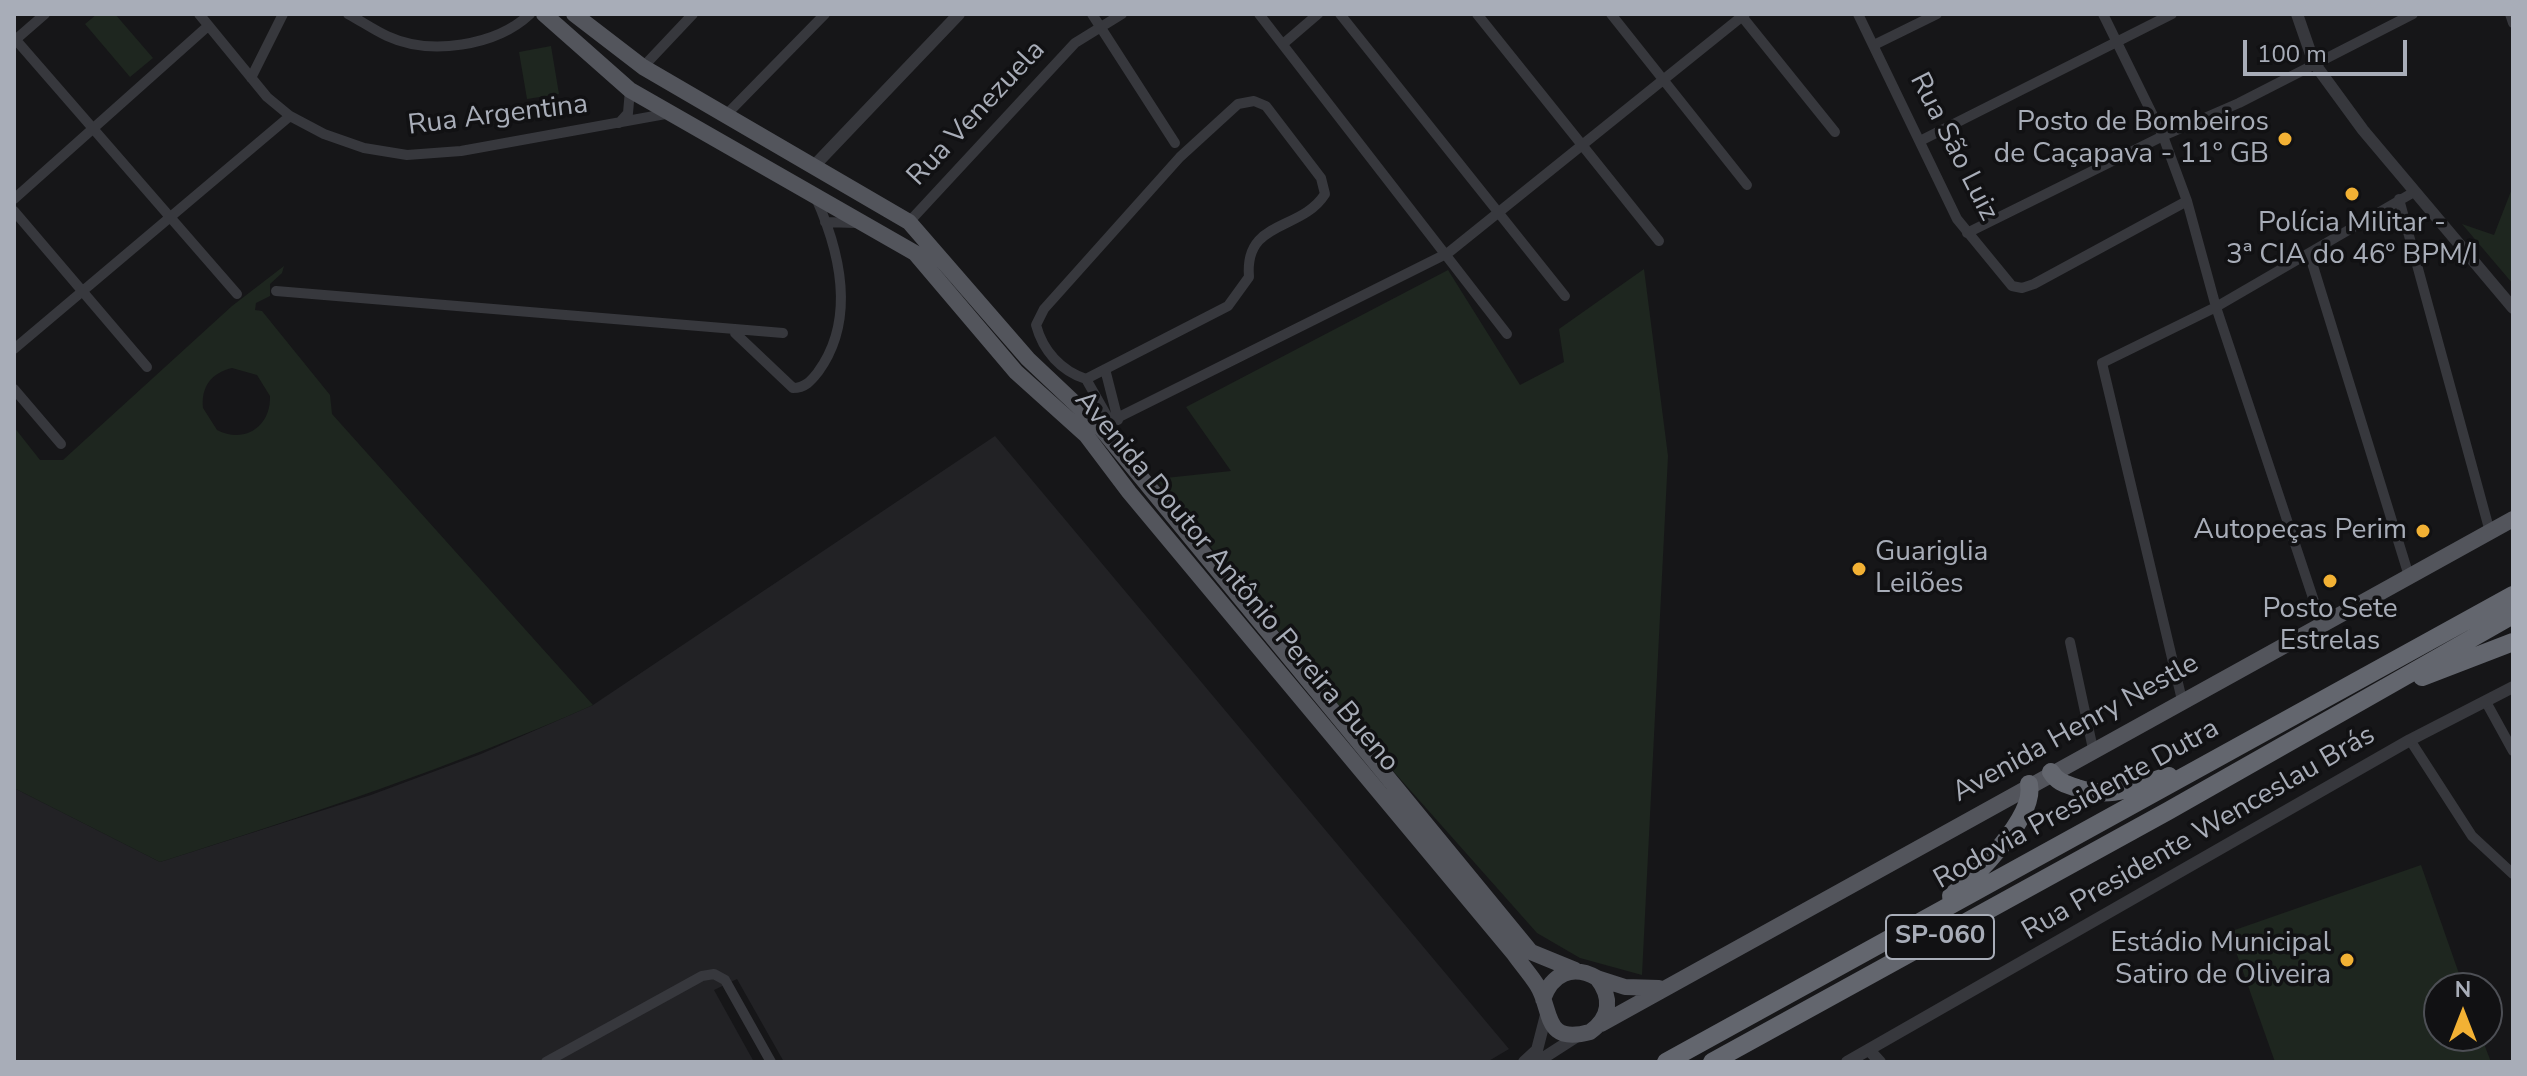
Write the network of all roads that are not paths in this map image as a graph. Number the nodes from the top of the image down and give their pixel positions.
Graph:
1 (45, 14) edge
2 (199, 14) edge
3 (283, 14) edge
4 (348, 14) edge
5 (530, 14) edge
6 (544, 14) edge
7 (574, 14) edge
8 (693, 14) edge
9 (825, 14) edge
10 (959, 14) edge
11 (1092, 14) edge
12 (1122, 14) edge
13 (1259, 14) edge
14 (1318, 14) edge
15 (1340, 14) edge
16 (1477, 14) edge
17 (1611, 14) edge
18 (1858, 14) edge
19 (1937, 14) edge
20 (2103, 14) edge
21 (2172, 14) edge
22 (2297, 14) edge
23 (2413, 14) edge
24 (2510, 14) edge
25 (1743, 15) edge
26 (2398, 17) edge
27 (2513, 23) edge
28 (208, 26) junction
29 (1100, 27) junction
30 (15, 41) edge
31 (2117, 42) junction
32 (1283, 44) junction
33 (1874, 45) junction
34 (2314, 63) junction
35 (643, 67) junction
36 (251, 78) junction
37 (1662, 78) junction
38 (630, 90) junction
39 (674, 112) junction
40 (726, 115) junction
41 (290, 116) junction
42 (618, 124) junction
43 (95, 130) junction
44 (1835, 132) dead end
45 (2163, 136) junction
46 (1920, 141) junction
47 (1175, 143) dead end
48 (1581, 144) junction
49 (813, 166) junction
50 (1747, 185) dead end
51 (805, 190) junction
52 (2414, 192) junction
53 (14, 199) edge
54 (2399, 199) junction
55 (2187, 201) junction
56 (14, 211) edge
57 (1498, 212) junction
58 (170, 217) junction
59 (825, 222) junction
60 (909, 222) junction
61 (869, 224) junction
62 (1967, 233) junction
63 (1659, 241) dead end
64 (1448, 253) junction
65 (2309, 253) junction
66 (82, 291) junction
67 (276, 291) dead end
68 (237, 294) dead end
69 (1565, 296) dead end
70 (2216, 307) junction
71 (2513, 308) edge
72 (734, 331) junction
73 (783, 333) dead end
74 (1507, 334) dead end
75 (14, 349) edge
76 (147, 367) dead end
77 (1105, 369) junction
78 (1086, 379) junction
79 (14, 389) edge
80 (1103, 426) junction
81 (61, 444) dead end
82 (2513, 519) edge
83 (2490, 532) junction
84 (2409, 576) junction
85 (2513, 595) edge
86 (2513, 615) edge
87 (2322, 625) junction
88 (2070, 642) dead end
89 (2513, 642) edge
90 (2513, 687) edge
91 (2374, 694) junction
92 (2182, 700) junction
93 (2486, 702) junction
94 (2410, 740) junction
95 (2093, 749) junction
96 (2513, 751) edge
97 (2195, 771) junction
98 (2051, 772) junction
99 (2029, 784) junction
100 (2513, 874) edge
101 (1907, 931) junction
102 (1575, 970) junction
103 (1597, 978) junction
104 (1665, 988) junction
105 (1544, 1007) junction
106 (1599, 1025) junction
107 (1579, 1035) junction
108 (1869, 1050) junction
109 (546, 1062) edge
110 (771, 1062) edge
111 (1524, 1062) edge
112 (1537, 1062) edge
113 (1666, 1062) edge
114 (1712, 1062) edge
115 (1847, 1062) edge
116 (1880, 1062) edge

1 - 30 street
2 - 28 street, Rua Argentina
3 - 36 street
4 - 5 street
6 - 38 main road, Avenida Doutor Antônio Pereira Bueno
7 - 35 main road, Avenida Doutor Antônio Pereira Bueno
8 - 35 street
9 - 40 street
10 - 49 street
11 - 29 street
12 - 29 street, Rua Venezuela
13 - 32 street
14 - 32 street
15 - 57 street
16 - 48 street
17 - 37 street
18 - 33 street, Rua São Luiz
19 - 33 street
20 - 31 street
21 - 31 street
22 - 34 street
23 - 26 street
24 - 27 street
25 - 37 street
25 - 44 street
26 - 34 street
28 - 36 street, Rua Argentina
28 - 43 street
29 - 47 street
29 - 60 street, Rua Venezuela
30 - 43 street
31 - 45 street
31 - 46 street
32 - 64 street
33 - 46 street, Rua São Luiz
34 - 45 street
34 - 52 street
35 - 40 main road, Avenida Doutor Antônio Pereira Bueno
36 - 41 street, Rua Argentina
37 - 48 street
37 - 50 street
38 - 39 main road, Avenida Doutor Antônio Pereira Bueno
38 - 42 street, Rua Argentina
39 - 42 street, Rua Argentina
39 - 51 main road, Avenida Doutor Antônio Pereira Bueno
40 - 49 main road, Avenida Doutor Antônio Pereira Bueno
41 - 42 street, Rua Argentina
41 - 58 street
43 - 53 street
43 - 58 street
45 - 55 street
45 - 62 street
46 - 62 street, Rua São Luiz
48 - 57 street
48 - 63 street
49 - 51 main road
49 - 51 main road
49 - 60 main road, Avenida Doutor Antônio Pereira Bueno
51 - 59 street
51 - 61 main road, Avenida Doutor Antônio Pereira Bueno
52 - 54 street
52 - 71 street
54 - 65 street
54 - 83 street
55 - 62 street, Rua São Luiz
55 - 70 street
56 - 66 street
57 - 64 street
57 - 69 street
58 - 66 street
58 - 68 street
59 - 61 street
59 - 72 street
60 - 61 main road
60 - 80 main road, Avenida Doutor Antônio Pereira Bueno
61 - 80 main road, Avenida Doutor Antônio Pereira Bueno
64 - 74 street
64 - 80 street
65 - 70 street
65 - 84 street
66 - 75 street
66 - 76 street
67 - 72 street
70 - 87 street
70 - 92 street
72 - 73 street
77 - 78 street
77 - 78 street
77 - 80 street
78 - 80 street
79 - 81 street
80 - 102 main road, Avenida Doutor Antônio Pereira Bueno
80 - 105 main road, Avenida Doutor Antônio Pereira Bueno
82 - 83 main road, Avenida Henry Nestle
83 - 84 main road, Avenida Henry Nestle
84 - 87 main road, Avenida Henry Nestle
85 - 97 highway, Rodovia Presidente Dutra / SP-060
86 - 91 highway, Rodovia Presidente Dutra / SP-060
87 - 92 main road, Avenida Henry Nestle
88 - 95 street
89 - 91 highway
90 - 93 street, Rua Presidente Wenceslau Brás
91 - 114 highway, Rodovia Presidente Dutra / SP-060
92 - 95 main road, Avenida Henry Nestle
93 - 94 street, Rua Presidente Wenceslau Brás
93 - 96 street
94 - 100 street
94 - 108 street, Rua Presidente Wenceslau Brás
95 - 98 main road, Avenida Henry Nestle
97 - 98 highway
97 - 101 highway, Rodovia Presidente Dutra / SP-060
98 - 99 main road, Avenida Henry Nestle
99 - 101 highway
99 - 104 main road, Avenida Henry Nestle
101 - 113 highway, Rodovia Presidente Dutra / SP-060
102 - 103 main road
102 - 105 main road
103 - 104 main road
103 - 106 main road
104 - 106 main road, Avenida Henry Nestle
105 - 107 main road
105 - 111 street
106 - 107 main road
107 - 112 street
108 - 115 street, Rua Presidente Wenceslau Brás
108 - 116 street
109 - 110 street

